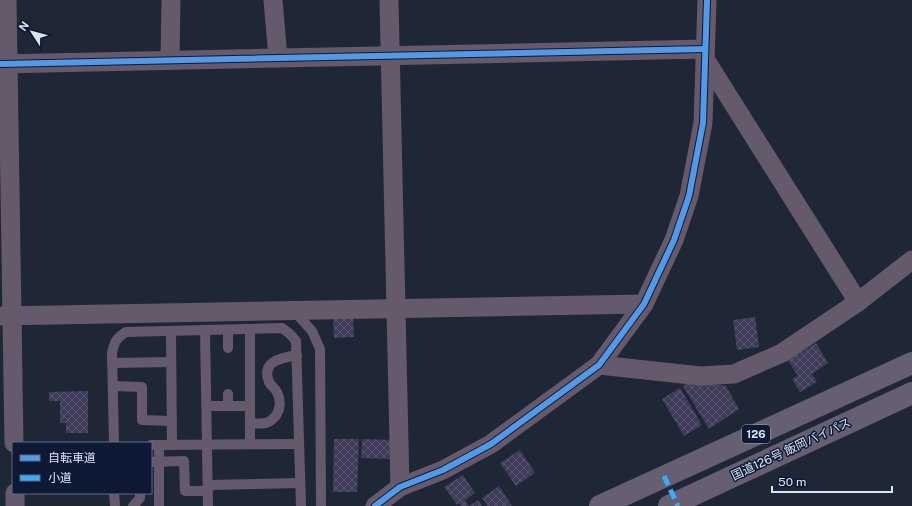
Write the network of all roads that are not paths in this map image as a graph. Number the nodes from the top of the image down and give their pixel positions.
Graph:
1 (6, 0) edge
2 (171, 0) edge
3 (273, 0) edge
4 (390, 0) edge
5 (707, 0) edge
6 (705, 54) junction
7 (391, 56) junction
8 (278, 58) junction
9 (170, 60) junction
10 (4, 64) edge
11 (912, 260) edge
12 (858, 302) junction
13 (644, 304) junction
14 (396, 309) junction
15 (294, 311) junction
16 (6, 316) edge
17 (250, 329) junction
18 (205, 330) junction
19 (228, 330) junction
20 (171, 331) junction
21 (228, 348) dead end
22 (297, 356) junction
23 (171, 362) junction
24 (112, 363) junction
25 (912, 363) edge
26 (598, 365) junction
27 (113, 386) junction
28 (912, 393) edge
29 (228, 394) dead end
30 (206, 406) junction
31 (228, 406) junction
32 (250, 406) junction
33 (171, 421) junction
34 (250, 424) junction
35 (14, 442) edge
36 (114, 442) edge
37 (207, 444) junction
38 (250, 444) junction
39 (299, 444) junction
40 (155, 445) edge
41 (172, 445) junction
42 (155, 462) edge
43 (300, 484) junction
44 (208, 488) junction
45 (400, 488) junction
46 (15, 494) edge
47 (114, 494) edge
48 (140, 494) edge
49 (15, 506) edge
50 (115, 506) edge
51 (133, 506) edge
52 (159, 506) edge
53 (208, 506) edge
54 (301, 506) edge
55 (321, 506) edge
56 (375, 506) edge
57 (600, 506) edge
58 (669, 506) edge

1 - 10 street
2 - 9 street
3 - 8 street
4 - 7 street
5 - 6 street
6 - 7 street
6 - 12 street
6 - 13 street
7 - 8 street
7 - 14 street
8 - 9 street
9 - 10 street
10 - 16 street
11 - 12 street
12 - 26 street
13 - 14 street
13 - 26 street
14 - 15 street
14 - 45 street
15 - 16 street
15 - 55 lane
16 - 35 street
17 - 19 lane
17 - 22 lane
17 - 32 lane
18 - 19 lane
18 - 20 lane
18 - 30 lane
19 - 21 lane
20 - 23 lane
20 - 24 lane
22 - 34 lane
22 - 39 lane
23 - 24 lane
23 - 33 lane
24 - 27 lane
25 - 57 highway, 126
26 - 45 street
27 - 33 lane
27 - 36 lane
28 - 58 highway, 国道126号 飯岡バイパス / 126
29 - 31 lane
30 - 31 lane
30 - 37 lane
31 - 32 lane
32 - 34 lane
33 - 41 lane
34 - 38 lane
37 - 38 lane
37 - 41 lane
37 - 44 lane
38 - 39 lane
39 - 43 lane
40 - 41 lane
40 - 42 lane
42 - 44 lane
42 - 52 lane
43 - 44 lane
43 - 54 lane
44 - 53 lane
45 - 56 street
46 - 49 street
47 - 50 lane
48 - 51 lane

